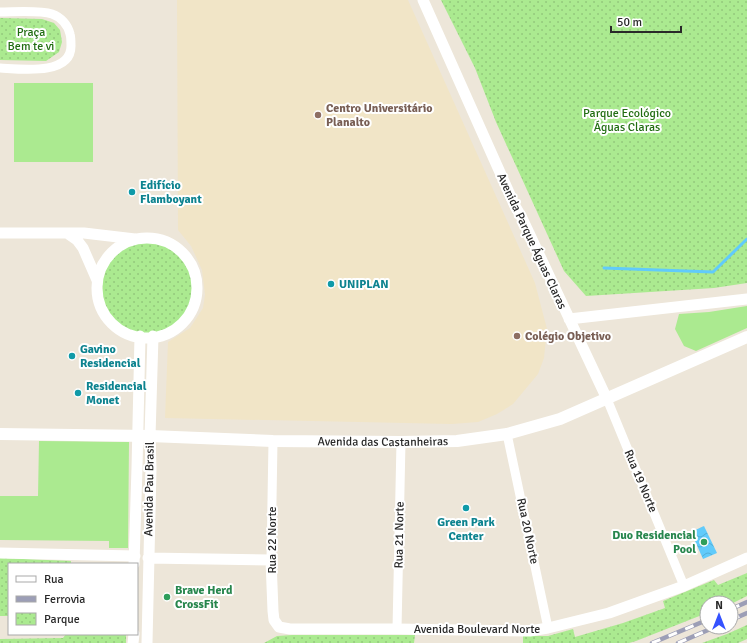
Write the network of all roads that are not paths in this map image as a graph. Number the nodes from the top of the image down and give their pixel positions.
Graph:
1 (423, 0) edge
2 (0, 12) edge
3 (0, 68) edge
4 (0, 233) edge
5 (67, 233) junction
6 (135, 239) junction
7 (97, 280) junction
8 (747, 299) edge
9 (569, 319) junction
10 (140, 336) junction
11 (153, 336) junction
12 (747, 337) edge
13 (607, 399) junction
14 (0, 434) edge
15 (507, 434) junction
16 (137, 436) junction
17 (150, 436) junction
18 (273, 441) junction
19 (401, 442) junction
20 (0, 553) edge
21 (148, 558) junction
22 (747, 558) edge
23 (134, 560) edge
24 (272, 560) junction
25 (684, 586) junction
26 (548, 628) junction
27 (290, 629) joint
28 (397, 629) junction
29 (147, 643) edge

1 - 9 street, Avenida Parque Águas Claras
2 - 3 street
4 - 5 street
5 - 6 street
5 - 7 street
6 - 7 street
6 - 11 street
7 - 10 street
8 - 9 street, Avenida Parque Águas Claras
9 - 13 street
10 - 11 street
10 - 16 street, Avenida Pau Brasil
11 - 17 street, Avenida Pau Brasil
12 - 13 main road, Avenida das Castanheiras
13 - 15 main road, Avenida das Castanheiras
13 - 25 street, Rua 19 Norte
14 - 16 main road, Avenida das Castanheiras
15 - 19 main road, Avenida das Castanheiras
15 - 26 street, Rua 20 Norte
16 - 17 main road, Avenida das Castanheiras
16 - 23 street, Avenida Pau Brasil
17 - 18 main road, Avenida das Castanheiras
17 - 21 street, Avenida Pau Brasil
18 - 19 main road, Avenida das Castanheiras
18 - 24 street, Rua 22 Norte
19 - 28 street, Rua 21 Norte
20 - 23 street
21 - 24 street
21 - 29 street, Avenida Pau Brasil
22 - 25 street, Avenida Boulevard Norte
24 - 27 street, Rua 22 Norte
25 - 26 street, Avenida Boulevard Norte
26 - 28 street, Avenida Boulevard Norte
27 - 28 street, Avenida Boulevard Norte

